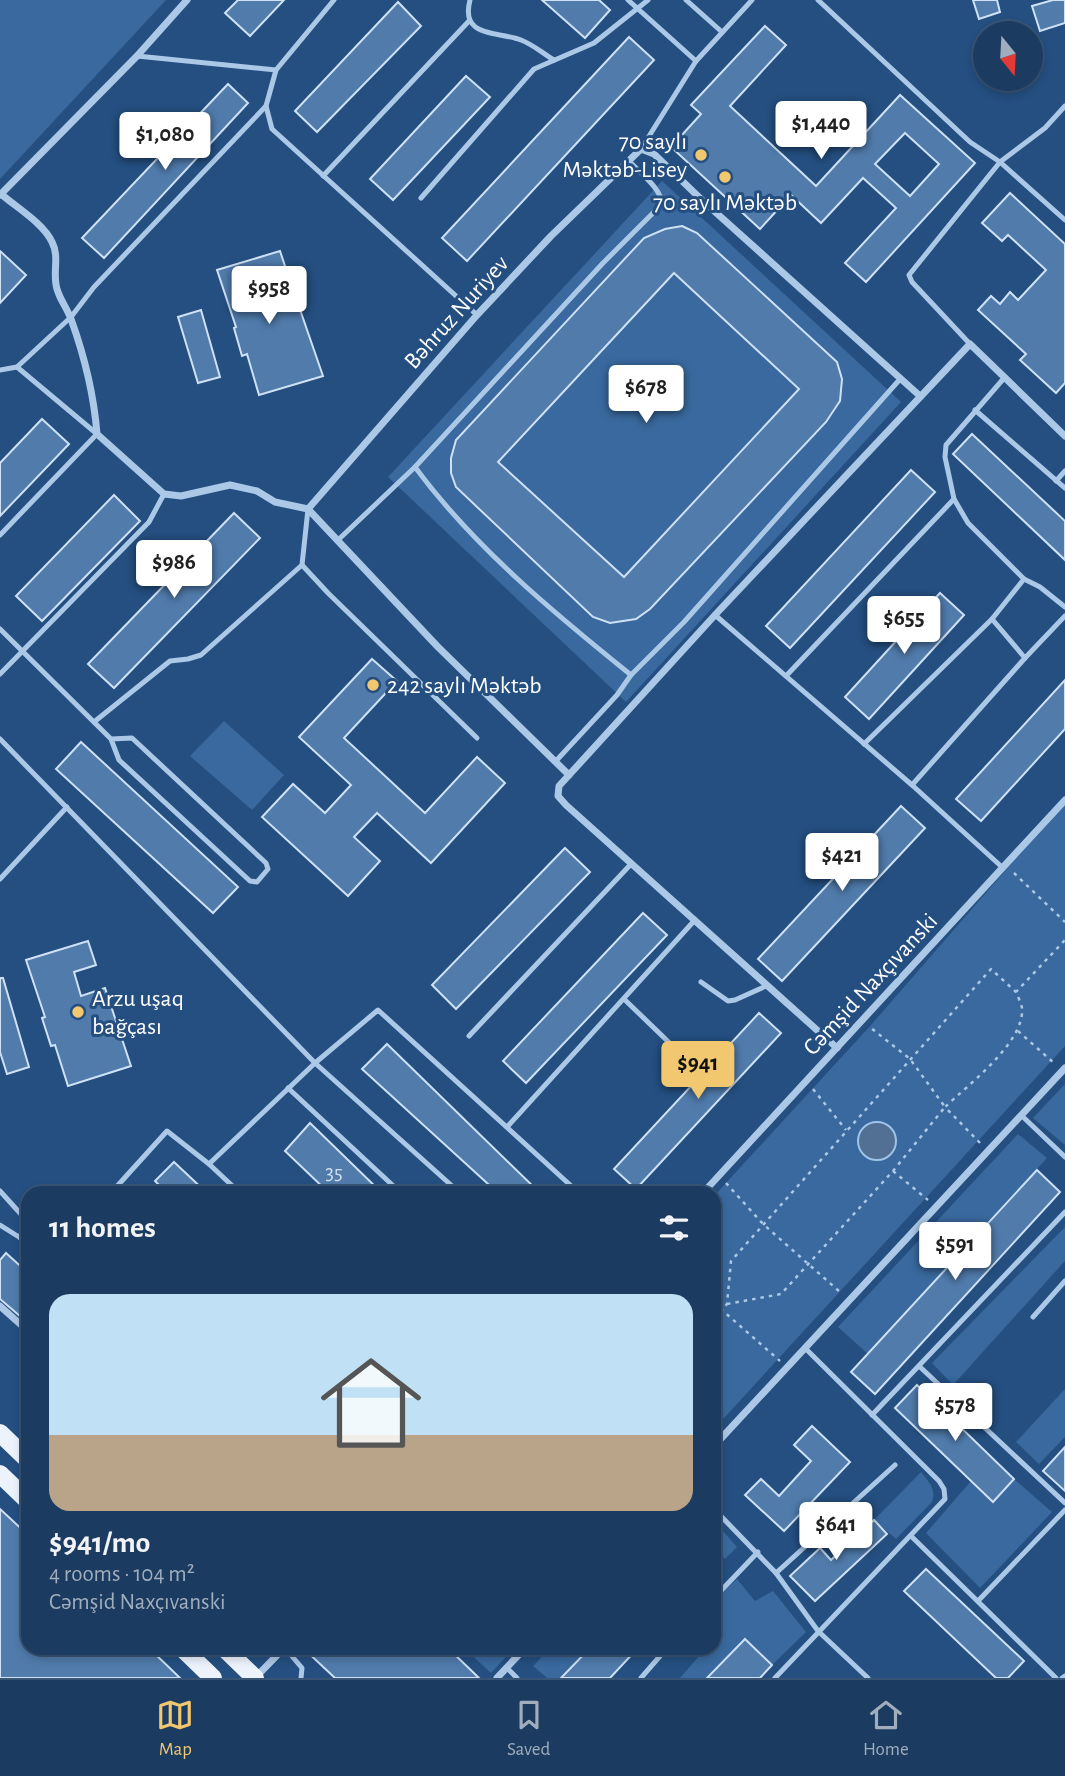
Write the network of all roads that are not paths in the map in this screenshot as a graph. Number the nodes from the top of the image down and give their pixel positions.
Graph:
1 (187, 0) edge
2 (334, 0) edge
3 (470, 0) edge
4 (628, 0) edge
5 (648, 0) edge
6 (686, 0) edge
7 (752, 0) edge
8 (818, 0) edge
9 (637, 8) junction
10 (469, 21) junction
11 (722, 32) junction
12 (137, 56) junction
13 (554, 60) junction
14 (696, 61) junction
15 (276, 70) junction
16 (266, 106) junction
17 (1065, 106) edge
18 (641, 149) junction
19 (629, 161) junction
20 (1000, 162) junction
21 (323, 176) junction
22 (1, 195) edge
23 (421, 198) dead end
24 (1065, 220) edge
25 (477, 315) junction
26 (71, 317) junction
27 (970, 344) junction
28 (17, 367) junction
29 (0, 370) edge
30 (1004, 377) junction
31 (901, 378) junction
32 (920, 396) junction
33 (975, 410) junction
34 (97, 434) junction
35 (1065, 436) edge
36 (415, 467) junction
37 (1065, 471) edge
38 (1056, 481) junction
39 (1065, 488) edge
40 (164, 494) junction
41 (954, 499) junction
42 (308, 509) junction
43 (0, 535) edge
44 (337, 541) junction
45 (303, 565) junction
46 (1024, 579) junction
47 (1065, 607) edge
48 (715, 615) junction
49 (1065, 616) edge
50 (992, 619) junction
51 (0, 629) edge
52 (23, 652) junction
53 (1025, 658) junction
54 (0, 674) edge
55 (631, 675) junction
56 (786, 676) junction
57 (94, 722) junction
58 (477, 738) dead end
59 (0, 739) edge
60 (110, 739) junction
61 (864, 744) junction
62 (554, 762) junction
63 (569, 775) junction
64 (912, 785) junction
65 (1065, 800) edge
66 (67, 807) junction
67 (632, 863) junction
68 (1004, 867) junction
69 (1, 877) edge
70 (694, 921) junction
71 (701, 982) dead end
72 (766, 986) junction
73 (624, 999) junction
74 (469, 1036) dead end
75 (837, 1048) junction
76 (682, 1055) dead end
77 (315, 1063) junction
78 (1064, 1069) edge
79 (288, 1088) junction
80 (1021, 1115) junction
81 (507, 1127) junction
82 (1065, 1157) edge
83 (209, 1164) junction
84 (117, 1186) edge
85 (232, 1186) edge
86 (393, 1186) edge
87 (452, 1186) edge
88 (571, 1186) edge
89 (709, 1186) edge
90 (0, 1191) edge
91 (1065, 1212) edge
92 (21, 1214) edge
93 (0, 1225) edge
94 (19, 1237) edge
95 (1065, 1281) edge
96 (0, 1306) edge
97 (1033, 1317) dead end
98 (21, 1325) edge
99 (804, 1348) junction
100 (919, 1366) junction
101 (872, 1415) junction
102 (0, 1433) edge
103 (721, 1438) edge
104 (21, 1453) edge
105 (895, 1465) dead end
106 (0, 1474) edge
107 (21, 1494) edge
108 (1065, 1503) edge
109 (1065, 1510) edge
110 (721, 1516) edge
111 (911, 1536) junction
112 (758, 1552) junction
113 (776, 1573) junction
114 (721, 1591) edge
115 (978, 1601) junction
116 (818, 1631) junction
117 (189, 1655) edge
118 (231, 1655) edge
119 (278, 1655) edge
120 (291, 1655) edge
121 (519, 1655) edge
122 (661, 1655) edge
123 (507, 1668) junction
124 (213, 1678) edge
125 (255, 1678) edge
126 (301, 1678) edge
127 (497, 1678) edge
128 (517, 1678) edge
129 (641, 1678) edge
130 (775, 1678) edge
131 (868, 1678) edge
132 (1056, 1678) edge

1 - 12 street
2 - 15 lane
3 - 10 lane
4 - 9 lane
5 - 9 lane
6 - 11 lane
7 - 11 lane
8 - 20 lane
9 - 13 lane
9 - 14 lane
10 - 13 lane
10 - 21 lane
11 - 14 lane
12 - 15 lane
12 - 22 street
13 - 23 lane
14 - 18 lane
15 - 16 lane
16 - 21 lane
16 - 26 lane
17 - 20 lane
18 - 19 street, Bəhruz Nuriyev
18 - 31 street
19 - 25 street, Bəhruz Nuriyev
19 - 36 lane
20 - 24 lane
20 - 27 lane
21 - 25 lane
22 - 26 street
25 - 42 street, Bəhruz Nuriyev
26 - 28 lane
26 - 34 street
27 - 30 street
27 - 32 street
28 - 29 lane
28 - 34 lane
30 - 33 lane
30 - 35 street
31 - 32 street
31 - 55 lane
32 - 48 street
33 - 38 lane
33 - 41 lane
34 - 40 street
34 - 43 lane
36 - 44 lane
36 - 55 lane
37 - 38 lane
38 - 39 lane
40 - 42 street
40 - 52 lane
41 - 46 lane
41 - 56 lane
42 - 44 street
42 - 45 lane
44 - 62 street
45 - 57 lane
45 - 58 lane
46 - 47 lane
46 - 50 lane
48 - 56 lane
48 - 63 street
49 - 53 lane
50 - 53 lane
50 - 61 lane
51 - 52 lane
52 - 54 lane
52 - 57 lane
53 - 64 lane
55 - 62 lane
56 - 61 lane
57 - 60 lane
59 - 66 lane
60 - 60 lane
61 - 64 lane
62 - 63 street
63 - 67 street
64 - 68 lane
65 - 68 street, Cəmşid Naxçıvanski
66 - 69 lane
66 - 77 lane
67 - 70 street
67 - 74 lane
68 - 75 street, Cəmşid Naxçıvanski
70 - 72 street
70 - 73 lane
71 - 72 lane
72 - 75 street
73 - 76 lane
73 - 81 lane
75 - 89 street, Cəmşid Naxçıvanski
77 - 79 lane
77 - 81 lane
77 - 87 lane
78 - 80 street
79 - 83 lane
79 - 86 lane
80 - 82 lane
80 - 99 street
81 - 88 lane
83 - 84 lane
83 - 85 lane
90 - 92 lane
91 - 100 lane
93 - 94 lane
95 - 97 lane
96 - 98 street
99 - 101 lane
99 - 103 street
100 - 101 lane
100 - 108 lane
101 - 111 lane
102 - 104 main road
105 - 113 lane
106 - 107 main road
109 - 115 lane
110 - 112 lane
111 - 115 lane
111 - 116 lane
112 - 113 lane
112 - 114 lane
113 - 116 lane
115 - 132 lane
116 - 130 lane
116 - 131 lane
117 - 124 main road
118 - 125 main road
119 - 125 street
120 - 126 lane
121 - 123 street
122 - 129 lane
123 - 127 street
123 - 128 lane

